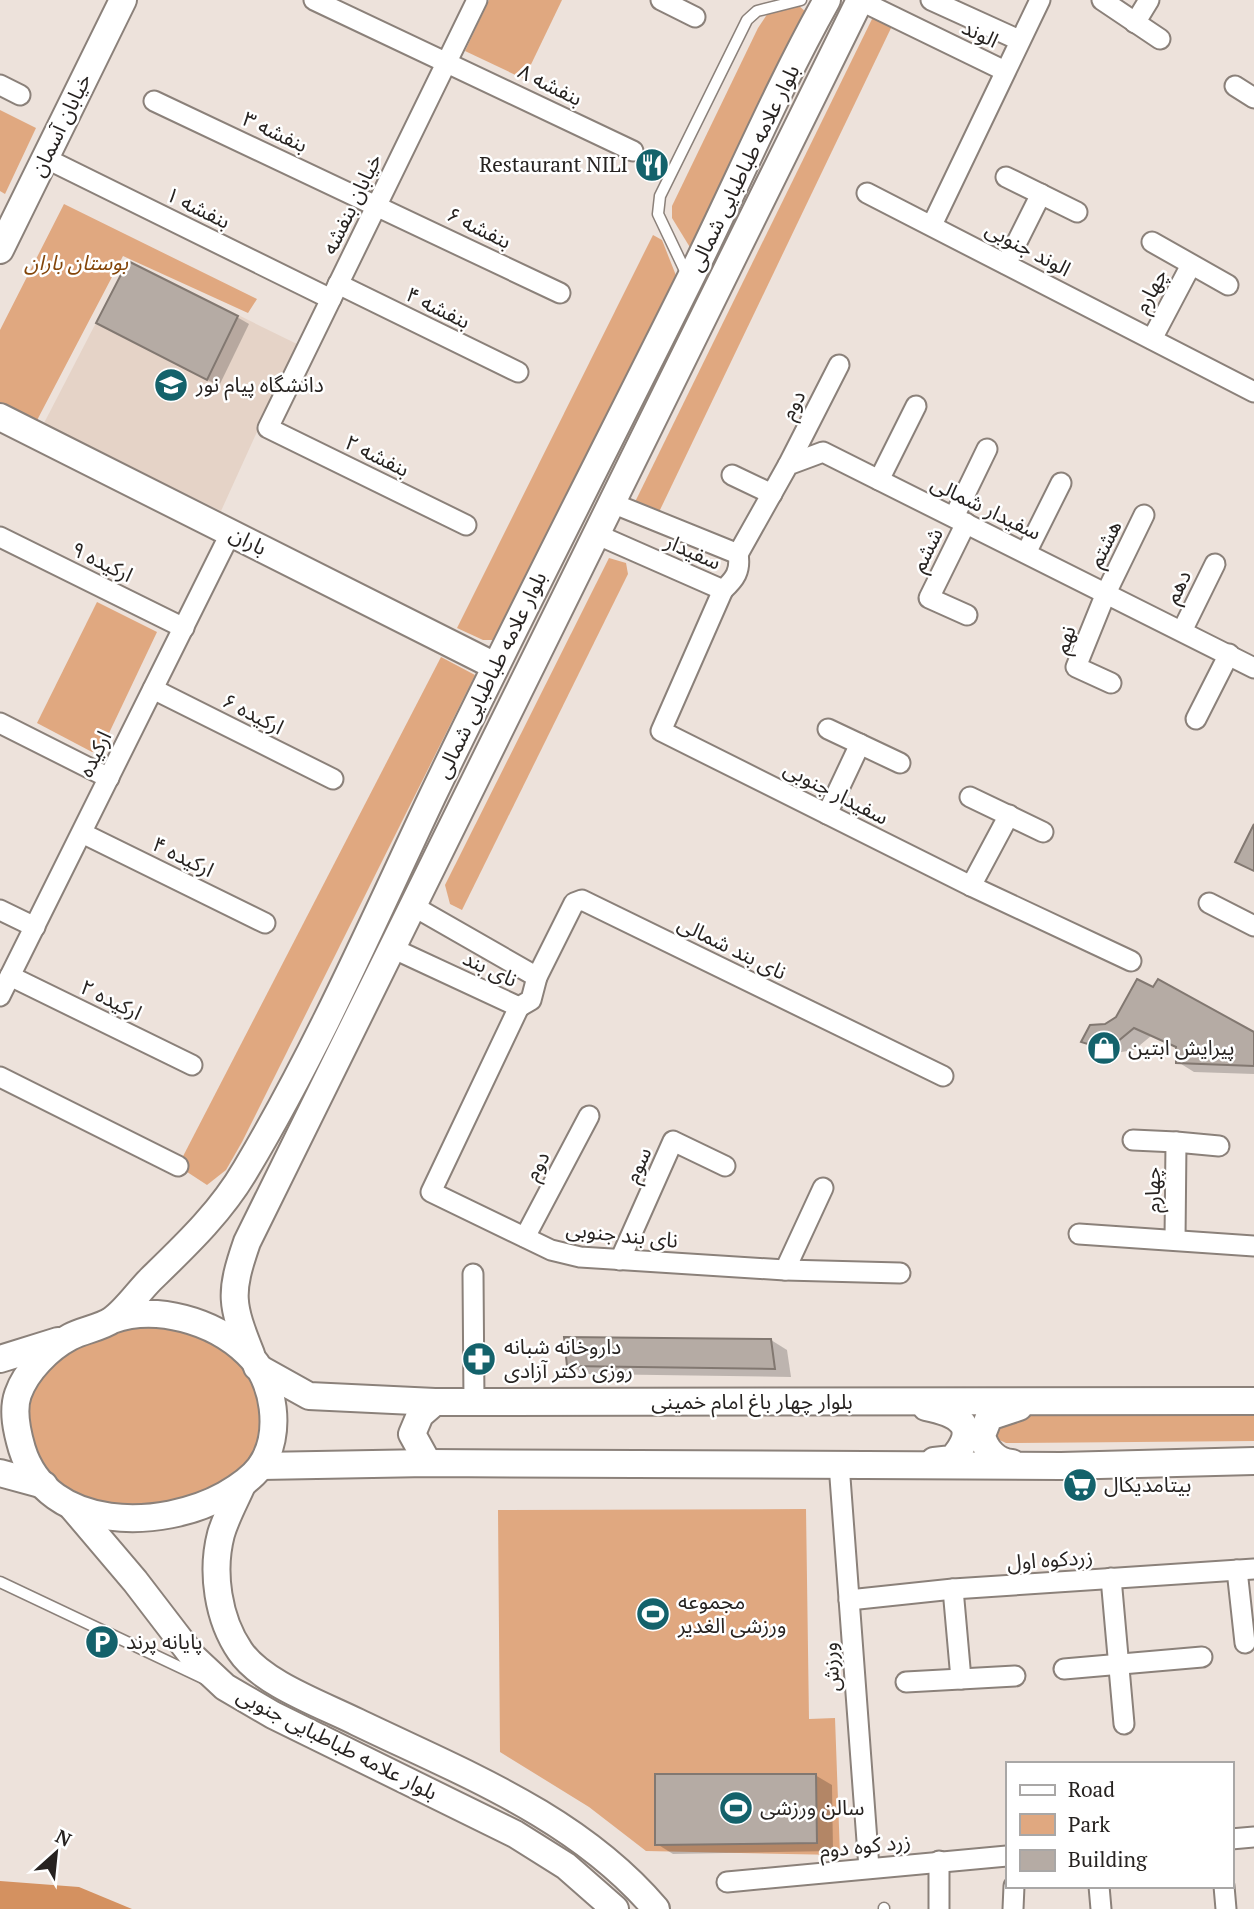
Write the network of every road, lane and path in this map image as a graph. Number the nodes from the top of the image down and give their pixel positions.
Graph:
1 (123, 0) edge
2 (314, 0) edge
3 (477, 0) edge
4 (661, 0) edge
5 (801, 0) edge
6 (827, 0) edge
7 (859, 0) edge
8 (930, 0) edge
9 (1040, 0) edge
10 (1102, 0) edge
11 (1149, 0) edge
12 (695, 16) dead end
13 (1135, 23) junction
14 (1160, 39) dead end
15 (1019, 40) junction
16 (447, 61) junction
17 (1005, 71) junction
18 (0, 85) edge
19 (1235, 86) dead end
20 (20, 95) dead end
21 (1254, 98) edge
22 (154, 102) dead end
23 (633, 150) dead end
24 (45, 158) junction
25 (1006, 177) dead end
26 (867, 193) dead end
27 (1041, 194) junction
28 (377, 204) junction
29 (1077, 212) dead end
30 (932, 225) junction
31 (1152, 242) dead end
32 (0, 250) edge
33 (1006, 264) junction
34 (1191, 265) junction
35 (690, 281) junction
36 (1228, 285) dead end
37 (335, 291) junction
38 (560, 293) dead end
39 (1152, 339) junction
40 (839, 365) dead end
41 (518, 372) dead end
42 (1254, 393) edge
43 (916, 406) dead end
44 (0, 417) edge
45 (268, 428) joint
46 (987, 449) dead end
47 (788, 465) junction
48 (732, 475) dead end
49 (879, 480) junction
50 (1061, 483) dead end
51 (772, 494) junction
52 (612, 503) junction
53 (1144, 515) dead end
54 (960, 520) junction
55 (466, 525) dead end
56 (231, 533) junction
57 (598, 535) junction
58 (0, 537) edge
59 (1026, 553) junction
60 (738, 554) junction
61 (1215, 564) dead end
62 (723, 590) junction
63 (1106, 593) junction
64 (967, 615) dead end
65 (184, 628) junction
66 (1182, 631) junction
67 (1229, 654) junction
68 (495, 666) junction
69 (1254, 668) edge
70 (1111, 683) dead end
71 (153, 689) junction
72 (1196, 719) dead end
73 (0, 723) edge
74 (828, 729) dead end
75 (860, 744) junction
76 (900, 762) dead end
77 (109, 778) junction
78 (333, 779) dead end
79 (970, 797) dead end
80 (827, 814) junction
81 (1009, 815) junction
82 (1043, 832) dead end
83 (82, 833) junction
84 (971, 886) junction
85 (1209, 903) dead end
86 (413, 906) junction
87 (0, 909) edge
88 (265, 923) dead end
89 (1254, 926) edge
90 (35, 927) junction
91 (392, 948) junction
92 (1131, 961) dead end
93 (10, 976) junction
94 (537, 977) junction
95 (0, 996) edge
96 (519, 1007) junction
97 (192, 1065) dead end
98 (943, 1076) dead end
99 (0, 1077) edge
100 (589, 1116) dead end
101 (1133, 1140) dead end
102 (1176, 1142) junction
103 (1219, 1146) dead end
104 (178, 1166) dead end
105 (725, 1166) dead end
106 (823, 1188) dead end
107 (1079, 1234) dead end
108 (525, 1237) junction
109 (1175, 1240) junction
110 (1254, 1246) edge
111 (620, 1260) junction
112 (785, 1270) junction
113 (900, 1273) dead end
114 (473, 1274) dead end
115 (112, 1320) junction
116 (67, 1338) junction
117 (0, 1359) edge
118 (254, 1361) junction
119 (895, 1401) junction
120 (1254, 1401) edge
121 (435, 1402) junction
122 (474, 1402) junction
123 (1045, 1402) junction
124 (1254, 1461) edge
125 (428, 1463) junction
126 (839, 1464) junction
127 (894, 1464) junction
128 (261, 1466) junction
129 (1061, 1466) junction
130 (0, 1473) edge
131 (44, 1485) junction
132 (242, 1485) junction
133 (69, 1504) junction
134 (1246, 1570) edge
135 (1111, 1578) junction
136 (0, 1581) edge
137 (953, 1589) junction
138 (849, 1600) junction
139 (1245, 1643) dead end
140 (1202, 1657) dead end
141 (1119, 1663) junction
142 (1064, 1669) dead end
143 (1015, 1676) dead end
144 (961, 1679) junction
145 (906, 1682) dead end
146 (225, 1687) junction
147 (1124, 1724) dead end
148 (1254, 1837) edge
149 (1233, 1839) edge
150 (1006, 1856) edge
151 (939, 1861) junction
152 (869, 1868) junction
153 (727, 1882) dead end
154 (1014, 1888) edge
155 (1099, 1888) edge
156 (1224, 1888) edge
157 (615, 1909) edge
158 (656, 1909) edge
159 (939, 1909) edge
160 (1013, 1909) edge
161 (1101, 1909) edge
162 (1226, 1909) edge

1 - 24 main road, خیابان آسمان
2 - 16 street, بنفشه ۸
3 - 16 street, خیابان بنفشه
4 - 12 street
5 - 35 lane
6 - 35 main road, بلوار علامه طباطبایی شمالی
7 - 17 street, الوند
7 - 52 main road, بلوار علامه طباطبایی شمالی
8 - 15 street, الوند
9 - 15 street
10 - 13 street
11 - 13 street
13 - 14 street
15 - 17 street
16 - 23 street, بنفشه ۸
16 - 28 street, خیابان بنفشه
17 - 30 street
18 - 20 street
19 - 21 street
22 - 28 street, بنفشه ۳
24 - 32 main road, خیابان آسمان
24 - 37 street, بنفشه ۱
25 - 27 street
26 - 30 street
27 - 29 street
27 - 33 street
28 - 37 street, خیابان بنفشه
28 - 38 street, بنفشه ۶
30 - 33 street, الوند جنوبی
31 - 34 street
33 - 39 street, الوند جنوبی
34 - 36 street
34 - 39 street, چهارم
35 - 68 main road, بلوار علامه طباطبایی شمالی
37 - 41 street, بنفشه ۴
37 - 45 street, خیابان بنفشه
39 - 42 street, الوند جنوبی
40 - 47 street, دوم
43 - 49 street
44 - 56 main road, باران
45 - 55 street, بنفشه ۲
46 - 54 street
47 - 49 street, سفیدار شمالی
47 - 51 street
48 - 51 street
49 - 54 street, سفیدار شمالی
50 - 59 street
51 - 60 street
52 - 57 main road, بلوار علامه طباطبایی شمالی
52 - 60 street, سفیدار
53 - 63 street, هشتم
54 - 59 street, سفیدار شمالی
54 - 64 street, ششم
56 - 65 street, ارکیده
56 - 68 main road, باران
57 - 62 street, سفیدار
57 - 86 main road, بلوار علامه طباطبایی شمالی
58 - 65 street, ارکیده ۹
59 - 63 street, سفیدار شمالی
60 - 62 street, سفیدار
61 - 66 street, دهم
62 - 80 street, سفیدار جنوبی
63 - 66 street, سفیدار شمالی
63 - 70 street, نهم
65 - 71 street, ارکیده
66 - 67 street, سفیدار شمالی
67 - 69 street, سفیدار شمالی
67 - 72 street
68 - 115 main road, بلوار علامه طباطبایی شمالی
71 - 77 street, ارکیده
71 - 78 street, ارکیده ۶
73 - 77 street
74 - 75 street
75 - 76 street
75 - 80 street
77 - 83 street, ارکیده
79 - 81 street
80 - 84 street, سفیدار جنوبی
81 - 82 street
81 - 84 street
83 - 88 street, ارکیده ۴
83 - 90 street, ارکیده
84 - 92 street, سفیدار جنوبی
85 - 89 street
86 - 91 main road, بلوار علامه طباطبایی شمالی
86 - 94 street, نای بند
87 - 90 street
90 - 93 street, ارکیده
91 - 96 street, نای بند
91 - 118 main road, بلوار علامه طباطبایی شمالی
93 - 95 street, ارکیده
93 - 97 street, ارکیده ۲
94 - 96 street, نای بند
94 - 98 street, نای بند شمالی
96 - 108 street, نای بند جنوبی
99 - 104 street
100 - 108 street, دوم
101 - 102 street
102 - 103 street, چهارم
102 - 109 street, چهارم
105 - 111 street, سوم
106 - 112 street
107 - 109 street
108 - 111 street, نای بند جنوبی
109 - 110 street
111 - 112 street, نای بند جنوبی
112 - 113 street, نای بند جنوبی
114 - 122 street
115 - 116 main road
115 - 118 main road
116 - 117 main road
116 - 131 main road
118 - 121 main road, بلوار چهار باغ امام خمینی
118 - 128 main road
119 - 122 main road, بلوار چهار باغ امام خمینی
119 - 123 main road, بلوار چهار باغ امام خمینی
119 - 127 main road
120 - 123 main road, بلوار چهار باغ امام خمینی
121 - 122 main road, بلوار چهار باغ امام خمینی
121 - 125 main road
123 - 129 main road
124 - 129 main road
125 - 126 main road
125 - 128 main road
126 - 127 main road
126 - 138 street, ورزش
127 - 129 main road
128 - 132 main road
130 - 131 main road
131 - 133 main road
132 - 133 main road
132 - 158 main road, بلوار علامه طباطبایی جنوبی
133 - 146 main road, بلوار علامه طباطبایی جنوبی
134 - 135 street, زردکوه اول
134 - 139 street
135 - 137 street, زردکوه اول
135 - 141 street
136 - 146 lane
137 - 138 street, زردکوه اول
137 - 144 street
138 - 152 street, ورزش
140 - 141 street
141 - 142 street
141 - 147 street
143 - 144 street
144 - 145 street
146 - 157 main road, بلوار علامه طباطبایی جنوبی
148 - 149 street
150 - 151 street, زرد کوه دوم
151 - 152 street, زرد کوه دوم
151 - 159 street
152 - 153 street, زرد کوه دوم
154 - 160 street
155 - 161 street
156 - 162 street

